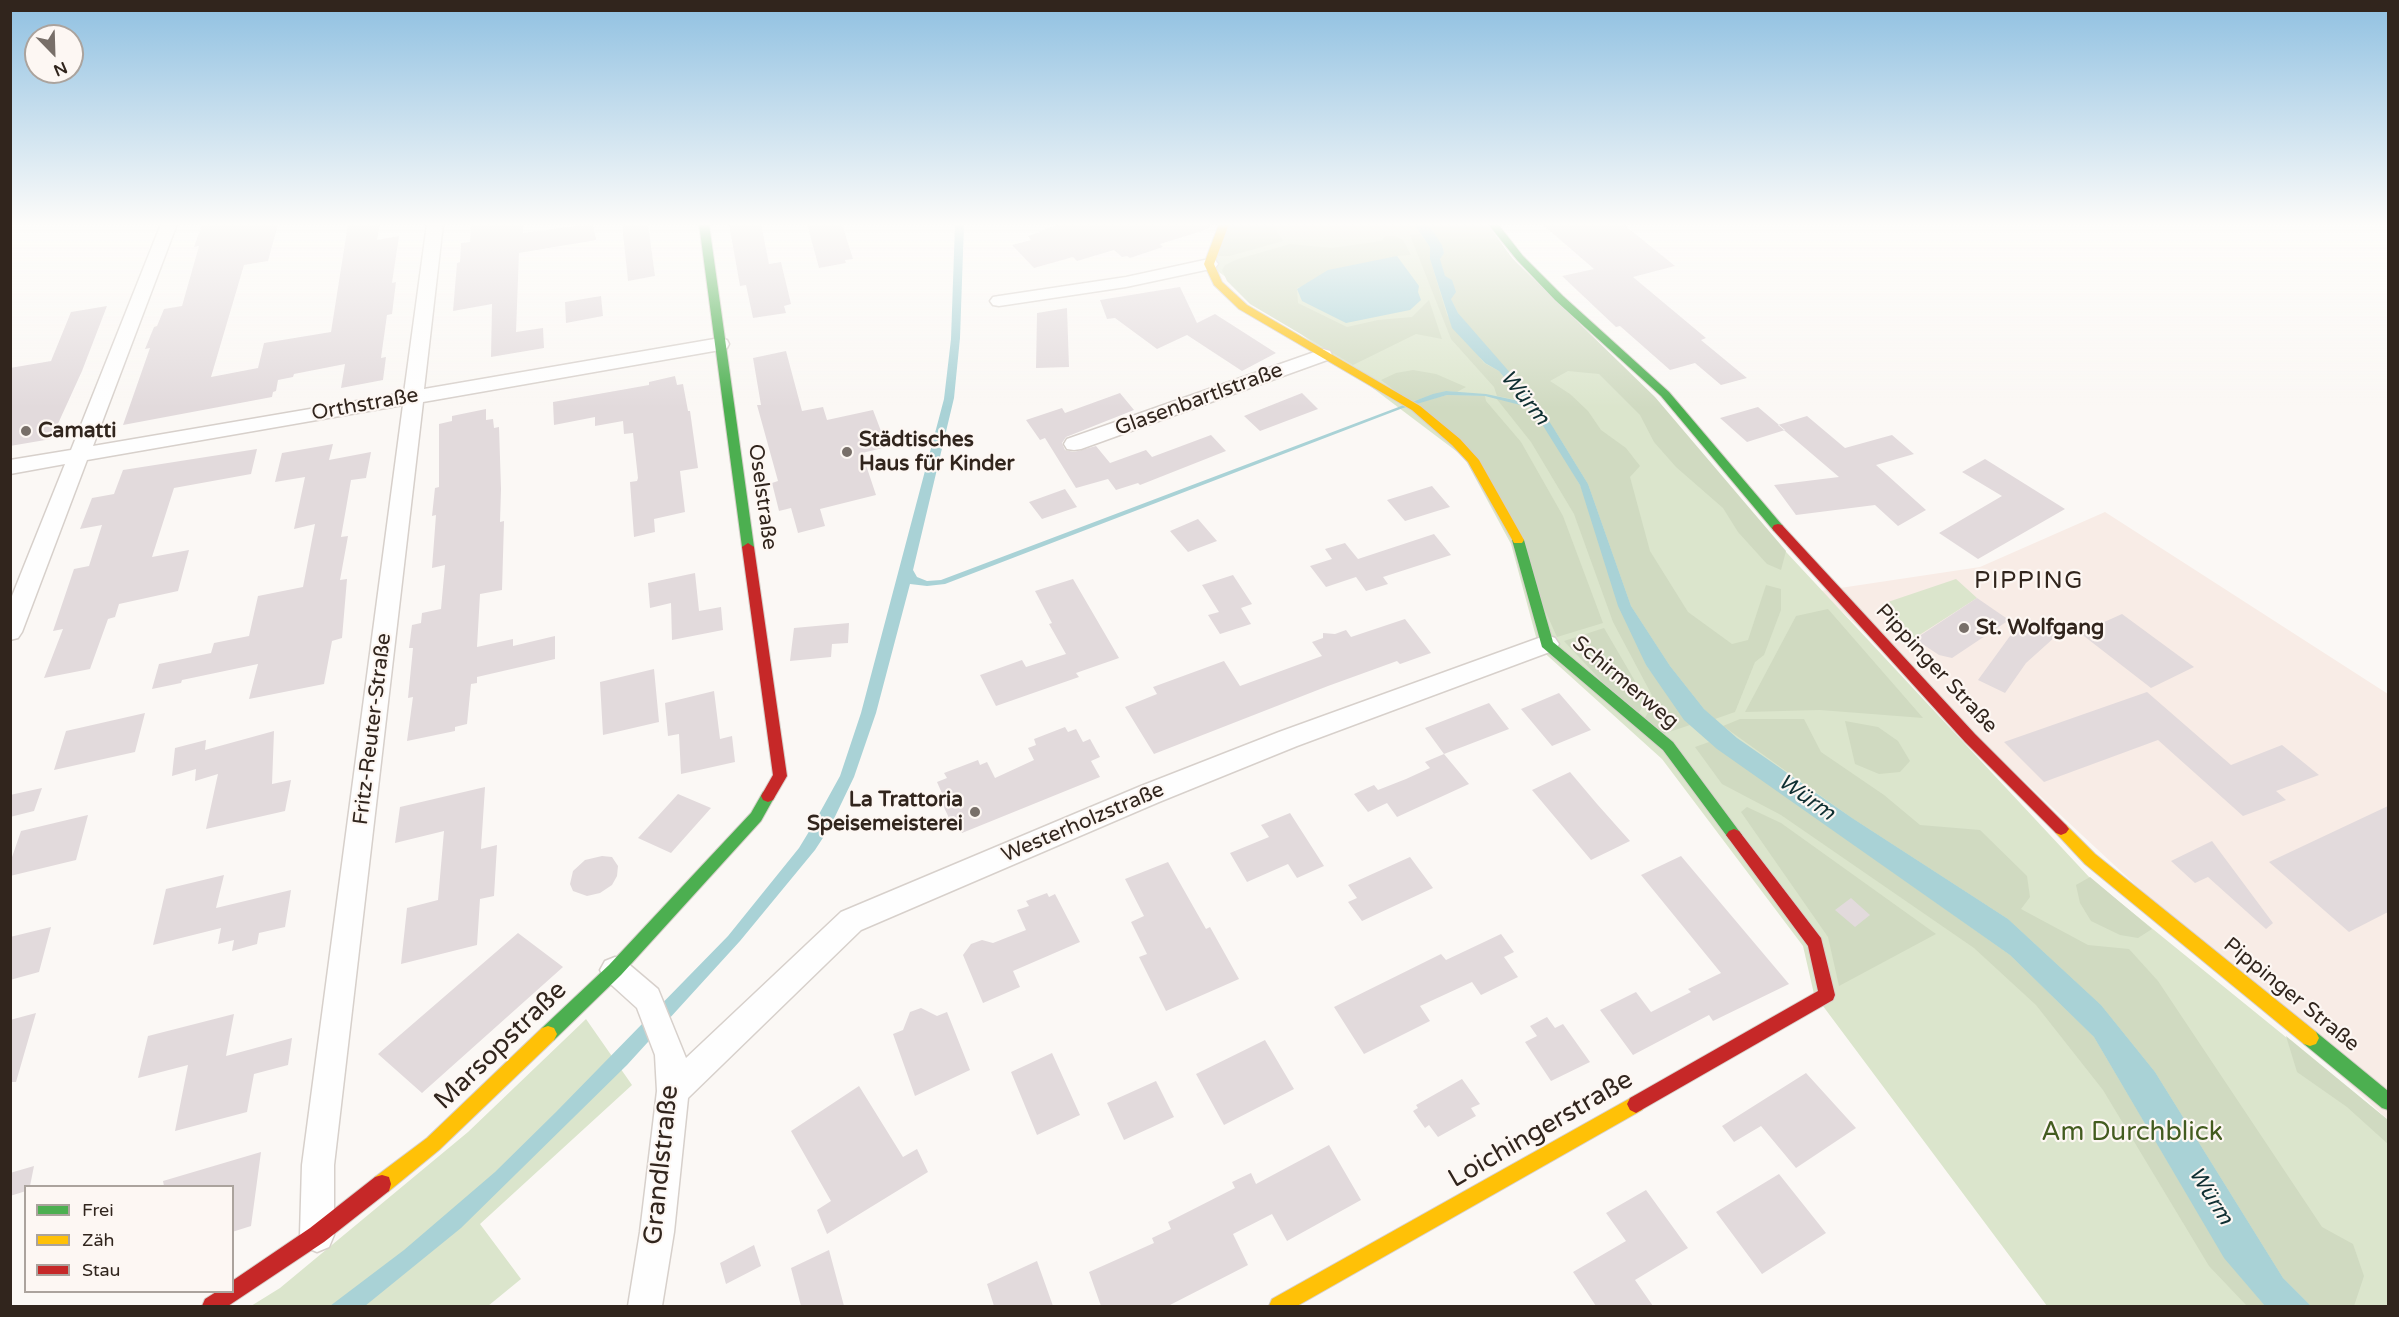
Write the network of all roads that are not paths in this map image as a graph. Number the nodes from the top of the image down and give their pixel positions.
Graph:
1 (145, 285) edge
2 (428, 285) edge
3 (712, 285) edge
4 (1103, 285) edge
5 (1221, 285) edge
6 (1547, 285) edge
7 (999, 301) dead end
8 (720, 344) junction
9 (1323, 355) junction
10 (414, 397) junction
11 (1074, 444) dead end
12 (79, 456) junction
13 (10, 467) edge
14 (10, 632) edge
15 (1547, 644) junction
16 (780, 776) joint
17 (615, 970) junction
18 (1827, 995) joint
19 (674, 1091) junction
20 (2388, 1102) edge
21 (317, 1235) junction
22 (234, 1291) edge
23 (231, 1293) edge
24 (212, 1306) edge
25 (645, 1306) edge
26 (1280, 1306) edge

1 - 12 street
2 - 10 street, Fritz-Reuter-Straße
3 - 8 street, Oselstraße
4 - 7 street
5 - 9 street, Schirmerweg
6 - 20 street, Pippinger Straße
8 - 10 street, Orthstraße
8 - 16 street, Oselstraße
9 - 11 street, Glasenbartlstraße
9 - 15 street, Schirmerweg
10 - 12 street, Orthstraße
10 - 21 street, Fritz-Reuter-Straße
12 - 13 street, Orthstraße
12 - 14 street
15 - 18 street, Schirmerweg
15 - 19 street, Westerholzstraße
16 - 17 street, Marsopstraße
17 - 19 street, Grandlstraße
17 - 21 street, Marsopstraße
18 - 26 street, Loichingerstraße
19 - 25 street, Grandlstraße
21 - 22 street, Marsopstraße
23 - 24 street, Marsopstraße

